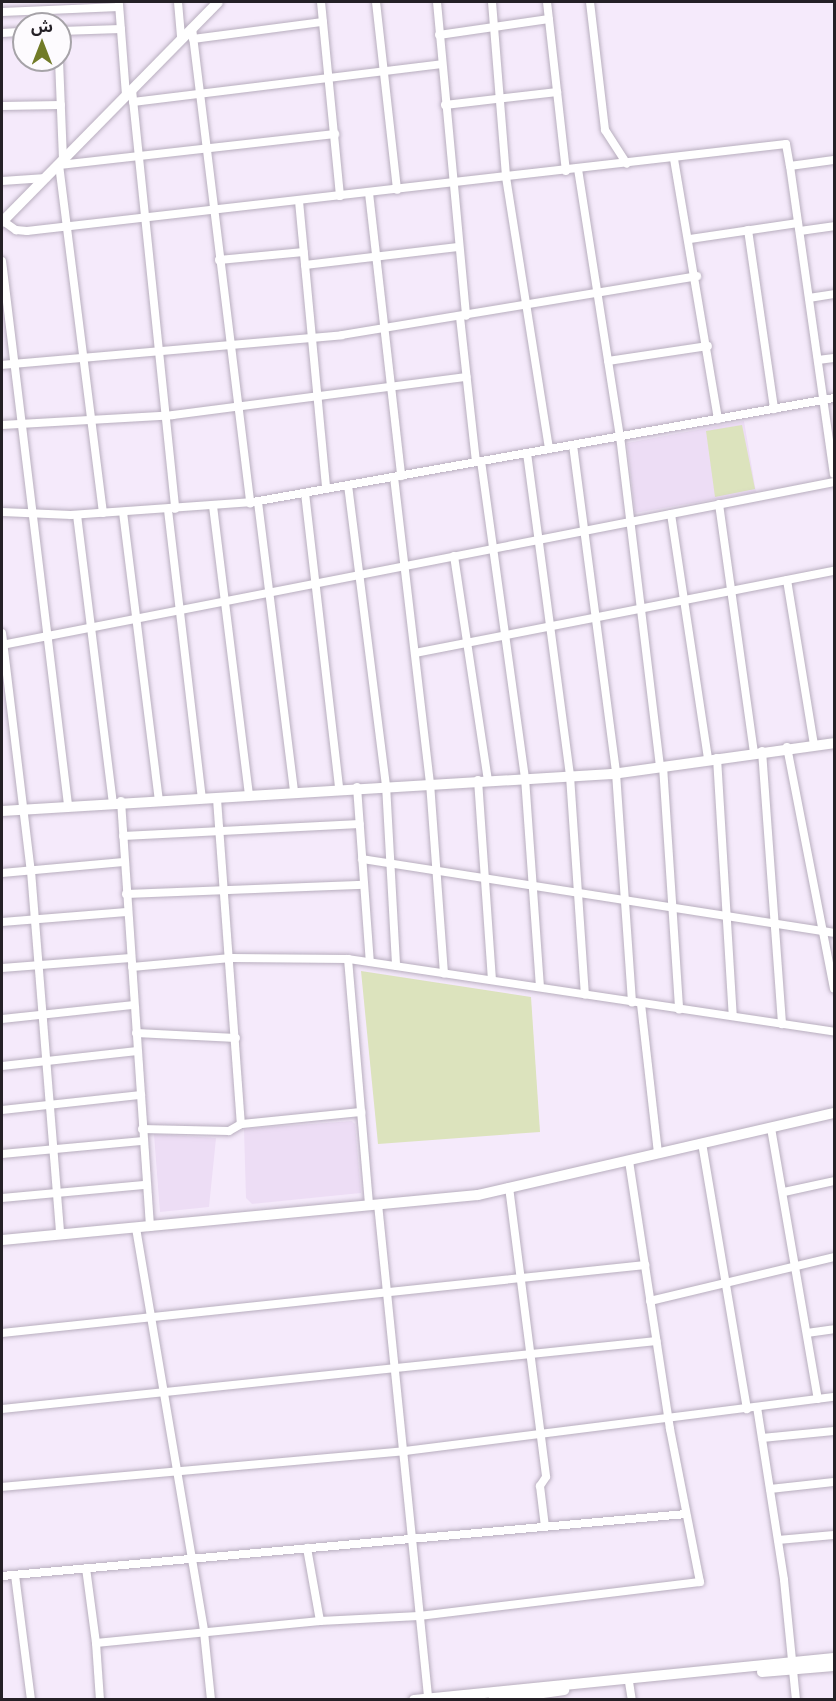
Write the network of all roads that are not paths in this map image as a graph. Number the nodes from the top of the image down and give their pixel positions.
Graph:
1 (178, 2) edge
2 (218, 2) edge
3 (321, 2) edge
4 (376, 2) edge
5 (437, 2) edge
6 (492, 2) edge
7 (547, 2) edge
8 (590, 2) edge
9 (119, 4) edge
10 (2, 12) edge
11 (549, 19) junction
12 (323, 22) junction
13 (494, 27) junction
14 (121, 29) junction
15 (72, 31) edge
16 (193, 33) junction
17 (439, 35) junction
18 (181, 39) junction
19 (442, 64) junction
20 (384, 71) junction
21 (60, 72) edge
22 (330, 78) junction
23 (557, 92) junction
24 (200, 94) junction
25 (131, 96) junction
26 (500, 99) junction
27 (61, 105) junction
28 (446, 105) junction
29 (2, 106) edge
30 (335, 134) junction
31 (206, 148) junction
32 (139, 156) junction
33 (674, 159) junction
34 (834, 160) edge
35 (61, 163) junction
36 (627, 164) junction
37 (790, 166) junction
38 (578, 170) junction
39 (566, 171) junction
40 (506, 177) junction
41 (46, 178) junction
42 (2, 181) edge
43 (453, 183) junction
44 (397, 190) junction
45 (369, 193) junction
46 (340, 196) junction
47 (299, 201) junction
48 (213, 210) junction
49 (146, 218) junction
50 (2, 222) edge
51 (834, 226) edge
52 (67, 227) junction
53 (799, 227) junction
54 (748, 230) junction
55 (690, 239) junction
56 (458, 247) junction
57 (304, 252) junction
58 (376, 256) junction
59 (219, 260) junction
60 (2, 261) edge
61 (305, 265) junction
62 (697, 276) junction
63 (597, 293) junction
64 (834, 294) edge
65 (809, 298) junction
66 (525, 305) junction
67 (463, 316) junction
68 (384, 329) junction
69 (312, 338) junction
70 (230, 345) junction
71 (708, 346) junction
72 (159, 351) junction
73 (834, 357) edge
74 (83, 358) junction
75 (818, 360) junction
76 (608, 361) junction
77 (14, 364) junction
78 (2, 365) edge
79 (467, 377) junction
80 (391, 387) junction
81 (317, 397) junction
82 (834, 398) edge
83 (824, 400) junction
84 (238, 407) junction
85 (774, 409) junction
86 (166, 416) junction
87 (718, 418) junction
88 (91, 420) junction
89 (21, 424) junction
90 (2, 425) edge
91 (620, 436) junction
92 (832, 437) edge
93 (573, 445) junction
94 (549, 449) junction
95 (527, 453) junction
96 (478, 462) junction
97 (834, 474) edge
98 (397, 476) junction
99 (834, 482) edge
100 (348, 485) junction
101 (326, 489) junction
102 (304, 493) junction
103 (254, 502) junction
104 (719, 504) junction
105 (213, 506) junction
106 (172, 509) junction
107 (2, 512) edge
108 (123, 512) junction
109 (103, 513) junction
110 (32, 514) junction
111 (671, 514) junction
112 (77, 515) junction
113 (630, 522) junction
114 (584, 531) junction
115 (539, 540) junction
116 (493, 548) junction
117 (454, 556) junction
118 (404, 566) junction
119 (834, 571) edge
120 (359, 575) junction
121 (786, 580) junction
122 (315, 583) junction
123 (732, 591) junction
124 (269, 592) junction
125 (684, 600) junction
126 (225, 601) junction
127 (640, 609) junction
128 (180, 610) junction
129 (136, 618) junction
130 (596, 618) junction
131 (92, 627) junction
132 (551, 627) junction
133 (2, 633) edge
134 (48, 636) junction
135 (504, 636) junction
136 (467, 643) junction
137 (2, 644) edge
138 (415, 653) junction
139 (834, 743) edge
140 (814, 745) junction
141 (787, 747) junction
142 (758, 751) junction
143 (712, 758) junction
144 (661, 766) junction
145 (616, 773) junction
146 (570, 776) junction
147 (525, 778) junction
148 (483, 780) junction
149 (430, 783) junction
150 (386, 785) junction
151 (357, 787) junction
152 (339, 788) junction
153 (294, 792) junction
154 (249, 796) junction
155 (217, 799) junction
156 (159, 800) junction
157 (202, 800) junction
158 (117, 801) junction
159 (68, 805) junction
160 (24, 809) junction
161 (2, 811) edge
162 (360, 824) junction
163 (220, 831) junction
164 (123, 836) junction
165 (362, 859) junction
166 (124, 862) junction
167 (389, 864) junction
168 (31, 871) junction
169 (436, 871) junction
170 (2, 873) edge
171 (484, 879) junction
172 (364, 885) junction
173 (532, 887) junction
174 (226, 890) junction
175 (126, 894) junction
176 (579, 894) junction
177 (625, 902) junction
178 (671, 909) junction
179 (127, 912) junction
180 (725, 918) junction
181 (35, 920) junction
182 (2, 922) edge
183 (775, 926) junction
184 (830, 933) edge
185 (231, 958) junction
186 (348, 959) junction
187 (131, 962) junction
188 (370, 962) junction
189 (39, 965) junction
190 (396, 966) junction
191 (2, 968) edge
192 (444, 973) junction
193 (492, 980) junction
194 (540, 986) junction
195 (834, 988) edge
196 (585, 994) junction
197 (637, 1003) junction
198 (134, 1005) junction
199 (679, 1009) junction
200 (43, 1016) junction
201 (733, 1016) junction
202 (2, 1019) edge
203 (782, 1024) junction
204 (834, 1032) edge
205 (136, 1033) junction
206 (236, 1038) junction
207 (138, 1051) junction
208 (48, 1062) junction
209 (2, 1066) edge
210 (141, 1095) junction
211 (50, 1105) junction
212 (2, 1110) edge
213 (361, 1112) junction
214 (834, 1113) edge
215 (241, 1124) junction
216 (771, 1128) junction
217 (142, 1129) junction
218 (143, 1141) junction
219 (702, 1143) junction
220 (54, 1150) junction
221 (658, 1153) junction
222 (2, 1154) edge
223 (629, 1160) junction
224 (834, 1180) edge
225 (146, 1185) junction
226 (509, 1187) junction
227 (784, 1192) junction
228 (57, 1193) junction
229 (2, 1198) edge
230 (374, 1205) junction
231 (150, 1227) junction
232 (136, 1228) junction
233 (60, 1232) junction
234 (2, 1240) edge
235 (834, 1257) edge
236 (645, 1265) junction
237 (796, 1266) junction
238 (521, 1279) junction
239 (726, 1283) junction
240 (387, 1294) junction
241 (650, 1301) junction
242 (151, 1317) junction
243 (834, 1329) edge
244 (2, 1333) edge
245 (807, 1333) junction
246 (656, 1341) junction
247 (531, 1354) junction
248 (398, 1370) junction
249 (164, 1394) junction
250 (834, 1397) edge
251 (818, 1399) junction
252 (757, 1407) junction
253 (2, 1409) edge
254 (747, 1409) junction
255 (669, 1420) junction
256 (834, 1431) edge
257 (541, 1434) junction
258 (762, 1438) junction
259 (405, 1451) junction
260 (177, 1470) junction
261 (834, 1482) edge
262 (2, 1487) edge
263 (770, 1489) junction
264 (686, 1515) junction
265 (545, 1527) junction
266 (834, 1535) edge
267 (413, 1539) junction
268 (778, 1540) junction
269 (307, 1548) junction
270 (191, 1558) junction
271 (86, 1568) junction
272 (15, 1575) junction
273 (2, 1576) edge
274 (419, 1616) junction
275 (320, 1621) junction
276 (204, 1632) junction
277 (96, 1643) junction
278 (834, 1658) edge
279 (793, 1666) junction
280 (834, 1666) edge
281 (629, 1683) junction
282 (543, 1697) edge
283 (428, 1698) junction
284 (31, 1700) edge
285 (100, 1700) edge
286 (211, 1700) edge
287 (414, 1700) edge
288 (493, 1700) edge
289 (632, 1700) edge
290 (796, 1700) edge

1 - 18 street
2 - 16 street
3 - 12 street
4 - 20 street
5 - 17 street
6 - 13 street
7 - 11 street
8 - 36 street
9 - 10 street
9 - 14 street
11 - 13 street
11 - 23 street
12 - 16 street
12 - 22 street
13 - 17 street
13 - 26 street
14 - 15 street
14 - 25 street
16 - 18 street
16 - 24 street
17 - 19 street
18 - 25 street
19 - 20 street
19 - 28 street
20 - 22 street
20 - 44 street
21 - 27 street
22 - 24 street
22 - 30 street
23 - 26 street
23 - 39 street
24 - 25 street
24 - 31 street
25 - 32 street
25 - 35 street
26 - 28 street
26 - 40 street
27 - 29 street
27 - 35 street
28 - 43 street
30 - 31 street
30 - 46 street
31 - 32 street
31 - 48 street
32 - 35 street
32 - 49 street
33 - 36 street
33 - 37 street
33 - 55 street
34 - 37 street
35 - 41 street
35 - 52 street
36 - 38 street
37 - 53 street
38 - 39 street
38 - 63 street
39 - 40 street
40 - 43 street
40 - 66 street
41 - 42 street
41 - 50 street
43 - 44 street
43 - 56 street
44 - 45 street
45 - 46 street
45 - 58 street
46 - 47 street
47 - 48 street
47 - 57 street
48 - 49 street
48 - 59 street
49 - 52 street
49 - 72 street
50 - 52 street
51 - 53 street
52 - 74 street
53 - 54 street
53 - 65 street
54 - 55 street
54 - 85 street
55 - 62 street
56 - 58 street
56 - 67 street
57 - 59 street
57 - 61 street
58 - 61 street
58 - 68 street
59 - 70 street
60 - 77 street
61 - 69 street
62 - 63 street
62 - 71 street
63 - 66 street
63 - 76 street
64 - 65 street
65 - 75 street
66 - 67 street
66 - 94 street
67 - 68 street
67 - 79 street
68 - 69 street
68 - 80 street
69 - 70 street
69 - 81 street
70 - 72 street
70 - 84 street
71 - 76 street
71 - 87 street
72 - 74 street
72 - 86 street
73 - 75 street
74 - 77 street
74 - 88 street
75 - 83 street
76 - 91 street
77 - 78 street
77 - 89 street
79 - 80 street
79 - 96 street
80 - 81 street
80 - 98 street
81 - 84 street
81 - 101 street
82 - 83 street
83 - 85 street
83 - 92 street
84 - 86 street
84 - 103 street
85 - 87 street
86 - 88 street
86 - 106 street
87 - 91 street
88 - 89 street
88 - 109 street
89 - 90 street
89 - 110 street
91 - 93 street
91 - 113 street
92 - 97 street
93 - 94 street
93 - 114 street
94 - 95 street
95 - 96 street
95 - 115 street
96 - 98 street
96 - 116 street
98 - 100 street
98 - 118 street
99 - 104 street
100 - 101 street
100 - 120 street
101 - 102 street
102 - 103 street
102 - 122 street
103 - 105 street
103 - 124 street
104 - 111 street
104 - 123 street
105 - 106 street
105 - 126 street
106 - 108 street
106 - 128 street
107 - 110 street
108 - 109 street
108 - 129 street
109 - 112 street
110 - 112 street
110 - 134 street
111 - 113 street
111 - 125 street
112 - 131 street
113 - 114 street
113 - 127 street
114 - 115 street
114 - 130 street
115 - 116 street
115 - 132 street
116 - 117 street
116 - 135 street
117 - 118 street
117 - 136 street
118 - 120 street
118 - 138 street
119 - 121 street
120 - 122 street
120 - 150 street
121 - 123 street
121 - 140 street
122 - 124 street
122 - 152 street
123 - 125 street
123 - 142 street
124 - 126 street
124 - 153 street
125 - 127 street
125 - 143 street
126 - 128 street
126 - 154 street
127 - 130 street
127 - 144 street
128 - 129 street
128 - 157 street
129 - 131 street
129 - 156 street
130 - 132 street
130 - 145 street
131 - 134 street
131 - 158 street
132 - 135 street
132 - 146 street
133 - 137 street
134 - 137 street
134 - 159 street
135 - 136 street
135 - 147 street
136 - 138 street
136 - 148 street
137 - 160 street
138 - 149 street
139 - 140 street
140 - 141 street
141 - 142 street
141 - 184 street
142 - 143 street
142 - 183 street
143 - 144 street
143 - 180 street
144 - 145 street
144 - 178 street
145 - 146 street
145 - 177 street
146 - 147 street
146 - 176 street
147 - 148 street
147 - 173 street
148 - 149 street
148 - 171 street
149 - 150 street
149 - 169 street
150 - 151 street
150 - 167 street
151 - 152 street
151 - 162 street
152 - 153 street
153 - 154 street
154 - 155 street
155 - 157 street
155 - 163 street
156 - 157 street
156 - 158 street
158 - 159 street
158 - 164 street
159 - 160 street
160 - 161 street
160 - 168 street
162 - 163 street
162 - 165 street
163 - 164 street
163 - 174 street
164 - 166 street
165 - 167 street
165 - 172 street
166 - 168 street
166 - 175 street
167 - 169 street
167 - 190 street
168 - 170 street
168 - 181 street
169 - 171 street
169 - 192 street
171 - 173 street
171 - 193 street
172 - 174 street
172 - 188 street
173 - 176 street
173 - 194 street
174 - 175 street
174 - 185 street
175 - 179 street
176 - 177 street
176 - 196 street
177 - 178 street
177 - 197 street
178 - 180 street
178 - 199 street
179 - 181 street
179 - 187 street
180 - 183 street
180 - 201 street
181 - 182 street
181 - 189 street
183 - 184 street
183 - 203 street
184 - 195 street
185 - 186 street
185 - 187 street
185 - 206 street
186 - 188 street
186 - 213 street
187 - 189 street
187 - 198 street
188 - 190 street
189 - 191 street
189 - 200 street
190 - 192 street
192 - 193 street
193 - 194 street
194 - 196 street
196 - 197 street
197 - 199 street
197 - 221 street
198 - 200 street
198 - 205 street
199 - 201 street
200 - 202 street
200 - 208 street
201 - 203 street
203 - 204 street
205 - 206 street
205 - 207 street
206 - 215 street
207 - 208 street
207 - 210 street
208 - 209 street
208 - 211 street
210 - 211 street
210 - 217 street
211 - 212 street
211 - 220 street
213 - 215 street
213 - 230 street
214 - 216 street
215 - 217 street
216 - 219 street
216 - 227 street
217 - 218 street
218 - 220 street
218 - 225 street
219 - 221 street
219 - 239 street
220 - 222 street
220 - 228 street
221 - 223 street
223 - 226 street
223 - 236 street
224 - 227 street
225 - 228 street
225 - 231 street
226 - 230 street
226 - 238 street
227 - 237 street
228 - 229 street
228 - 233 street
230 - 231 street
230 - 240 street
231 - 232 street
232 - 233 street
232 - 242 street
233 - 234 street
235 - 237 street
236 - 238 street
236 - 241 street
237 - 239 street
237 - 245 street
238 - 240 street
238 - 247 street
239 - 241 street
239 - 254 street
240 - 242 street
240 - 248 street
241 - 246 street
242 - 244 street
242 - 249 street
243 - 245 street
245 - 251 street
246 - 247 street
246 - 255 street
247 - 248 street
247 - 257 street
248 - 249 street
248 - 259 street
249 - 253 street
249 - 260 street
250 - 251 street
251 - 252 street
252 - 254 street
252 - 258 street
254 - 255 street
255 - 257 street
255 - 264 street
256 - 258 street
257 - 259 street
257 - 265 street
258 - 263 street
259 - 260 street
259 - 267 street
260 - 262 street
260 - 270 street
261 - 263 street
263 - 268 street
264 - 265 street
264 - 274 street
265 - 267 street
266 - 268 street
267 - 269 street
267 - 274 street
268 - 279 street
269 - 270 street
269 - 275 street
270 - 271 street
270 - 276 street
271 - 272 street
271 - 277 street
272 - 273 street
272 - 284 street
274 - 275 street
274 - 283 street
275 - 276 street
276 - 277 street
276 - 286 street
277 - 285 street
278 - 279 street
279 - 280 street
279 - 281 street
279 - 283 street
279 - 290 street
281 - 282 street
281 - 289 street
282 - 288 street
283 - 287 street

